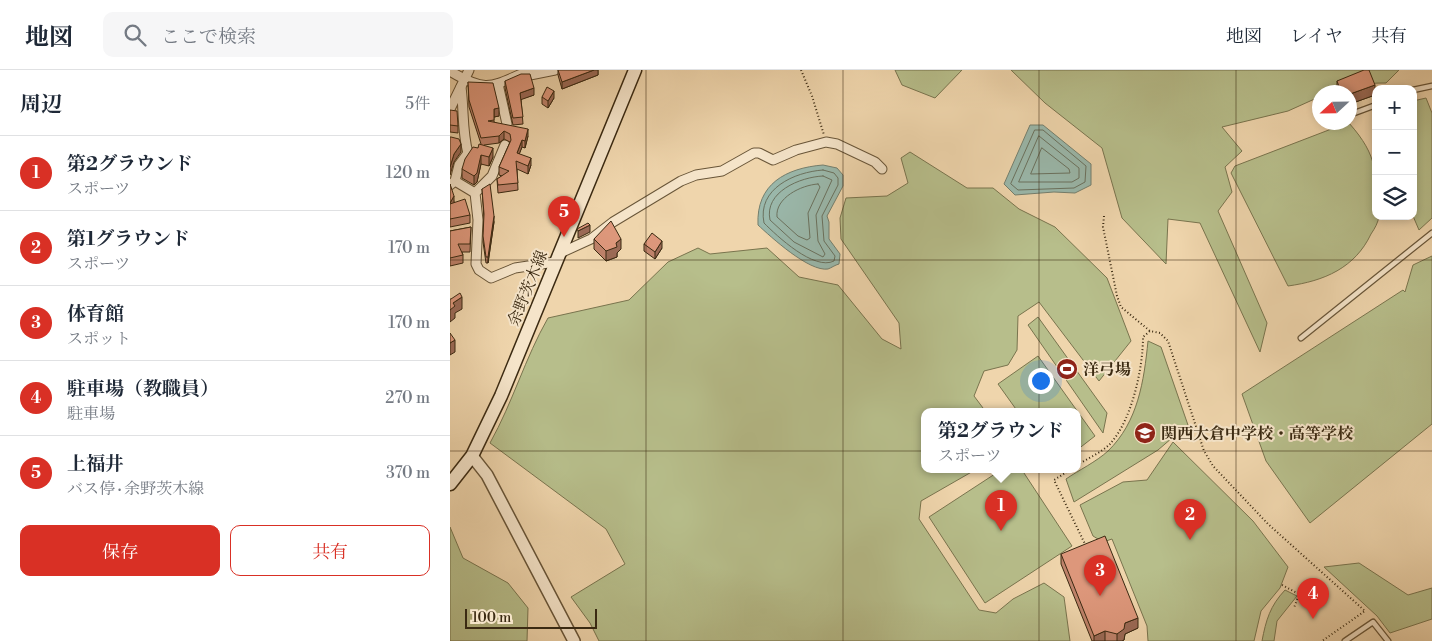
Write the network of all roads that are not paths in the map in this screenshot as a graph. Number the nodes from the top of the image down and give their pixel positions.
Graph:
1 (531, 70) edge
2 (555, 70) edge
3 (635, 70) edge
4 (450, 71) edge
5 (465, 77) edge
6 (508, 81) junction
7 (498, 84) junction
8 (1432, 86) edge
9 (1417, 89) edge
10 (1372, 107) edge
11 (450, 109) edge
12 (1357, 112) edge
13 (507, 124) edge
14 (505, 145) dead end
15 (450, 165) edge
16 (882, 169) dead end
17 (454, 180) edge
18 (475, 193) junction
19 (1432, 233) edge
20 (556, 258) junction
21 (1301, 338) dead end
22 (472, 456) junction
23 (450, 484) edge
24 (574, 641) edge
25 (1346, 641) edge
26 (1388, 641) edge

1 - 6 street
2 - 6 street
3 - 20 main road, 余野茨木線
4 - 5 street
5 - 7 street
5 - 11 street
5 - 17 street
6 - 7 street
7 - 13 street
8 - 9 lane
10 - 12 lane
14 - 18 street
15 - 17 street
16 - 20 street
17 - 18 street
18 - 20 street
19 - 21 lane
20 - 22 main road, 余野茨木線
22 - 23 main road, 余野茨木線
22 - 24 street
25 - 26 lane

